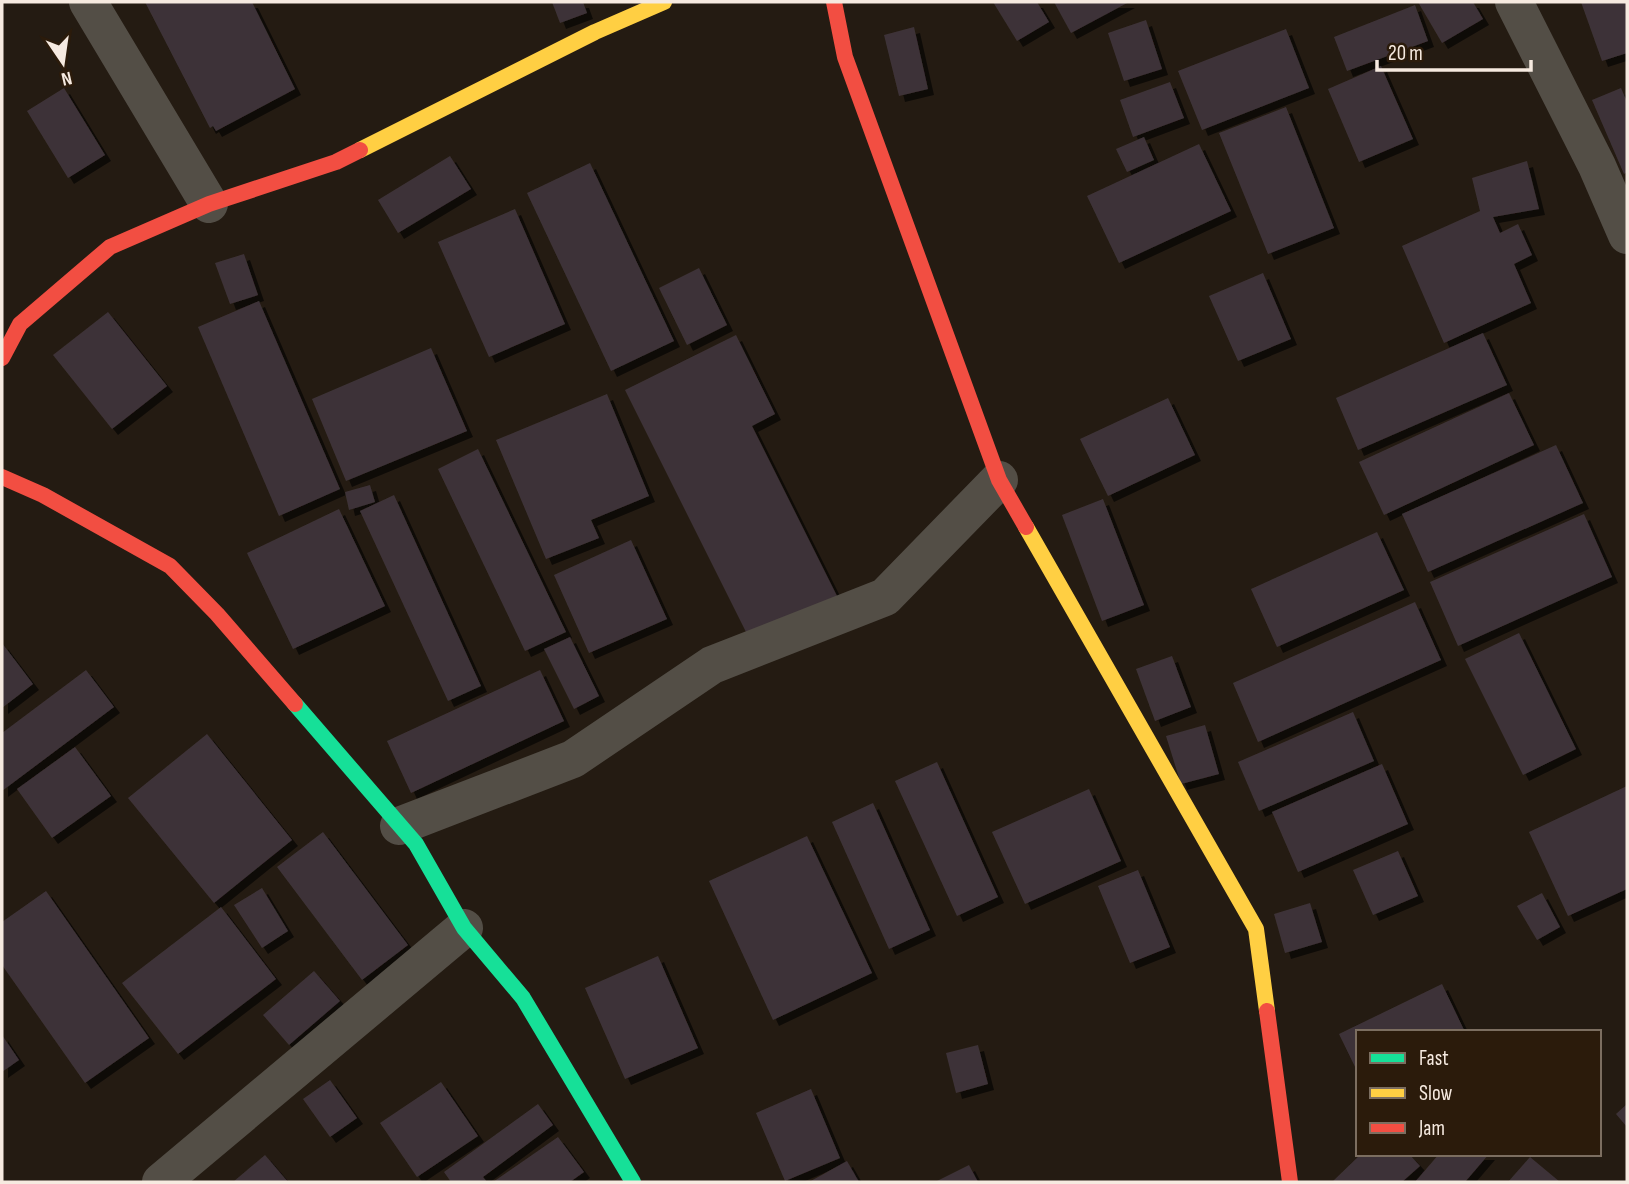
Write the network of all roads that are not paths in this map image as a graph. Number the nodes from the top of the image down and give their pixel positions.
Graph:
1 (88, 2) edge
2 (664, 2) edge
3 (834, 2) edge
4 (1514, 2) edge
5 (209, 204) junction
6 (1627, 235) edge
7 (2, 358) edge
8 (2, 477) edge
9 (999, 480) junction
10 (399, 826) junction
11 (464, 928) junction
12 (162, 1182) edge
13 (633, 1182) edge
14 (1290, 1182) edge

1 - 5 street
2 - 5 street
3 - 9 street
4 - 6 street
5 - 7 street
8 - 10 street
9 - 10 street
9 - 14 street
10 - 11 street
11 - 12 street
11 - 13 street

